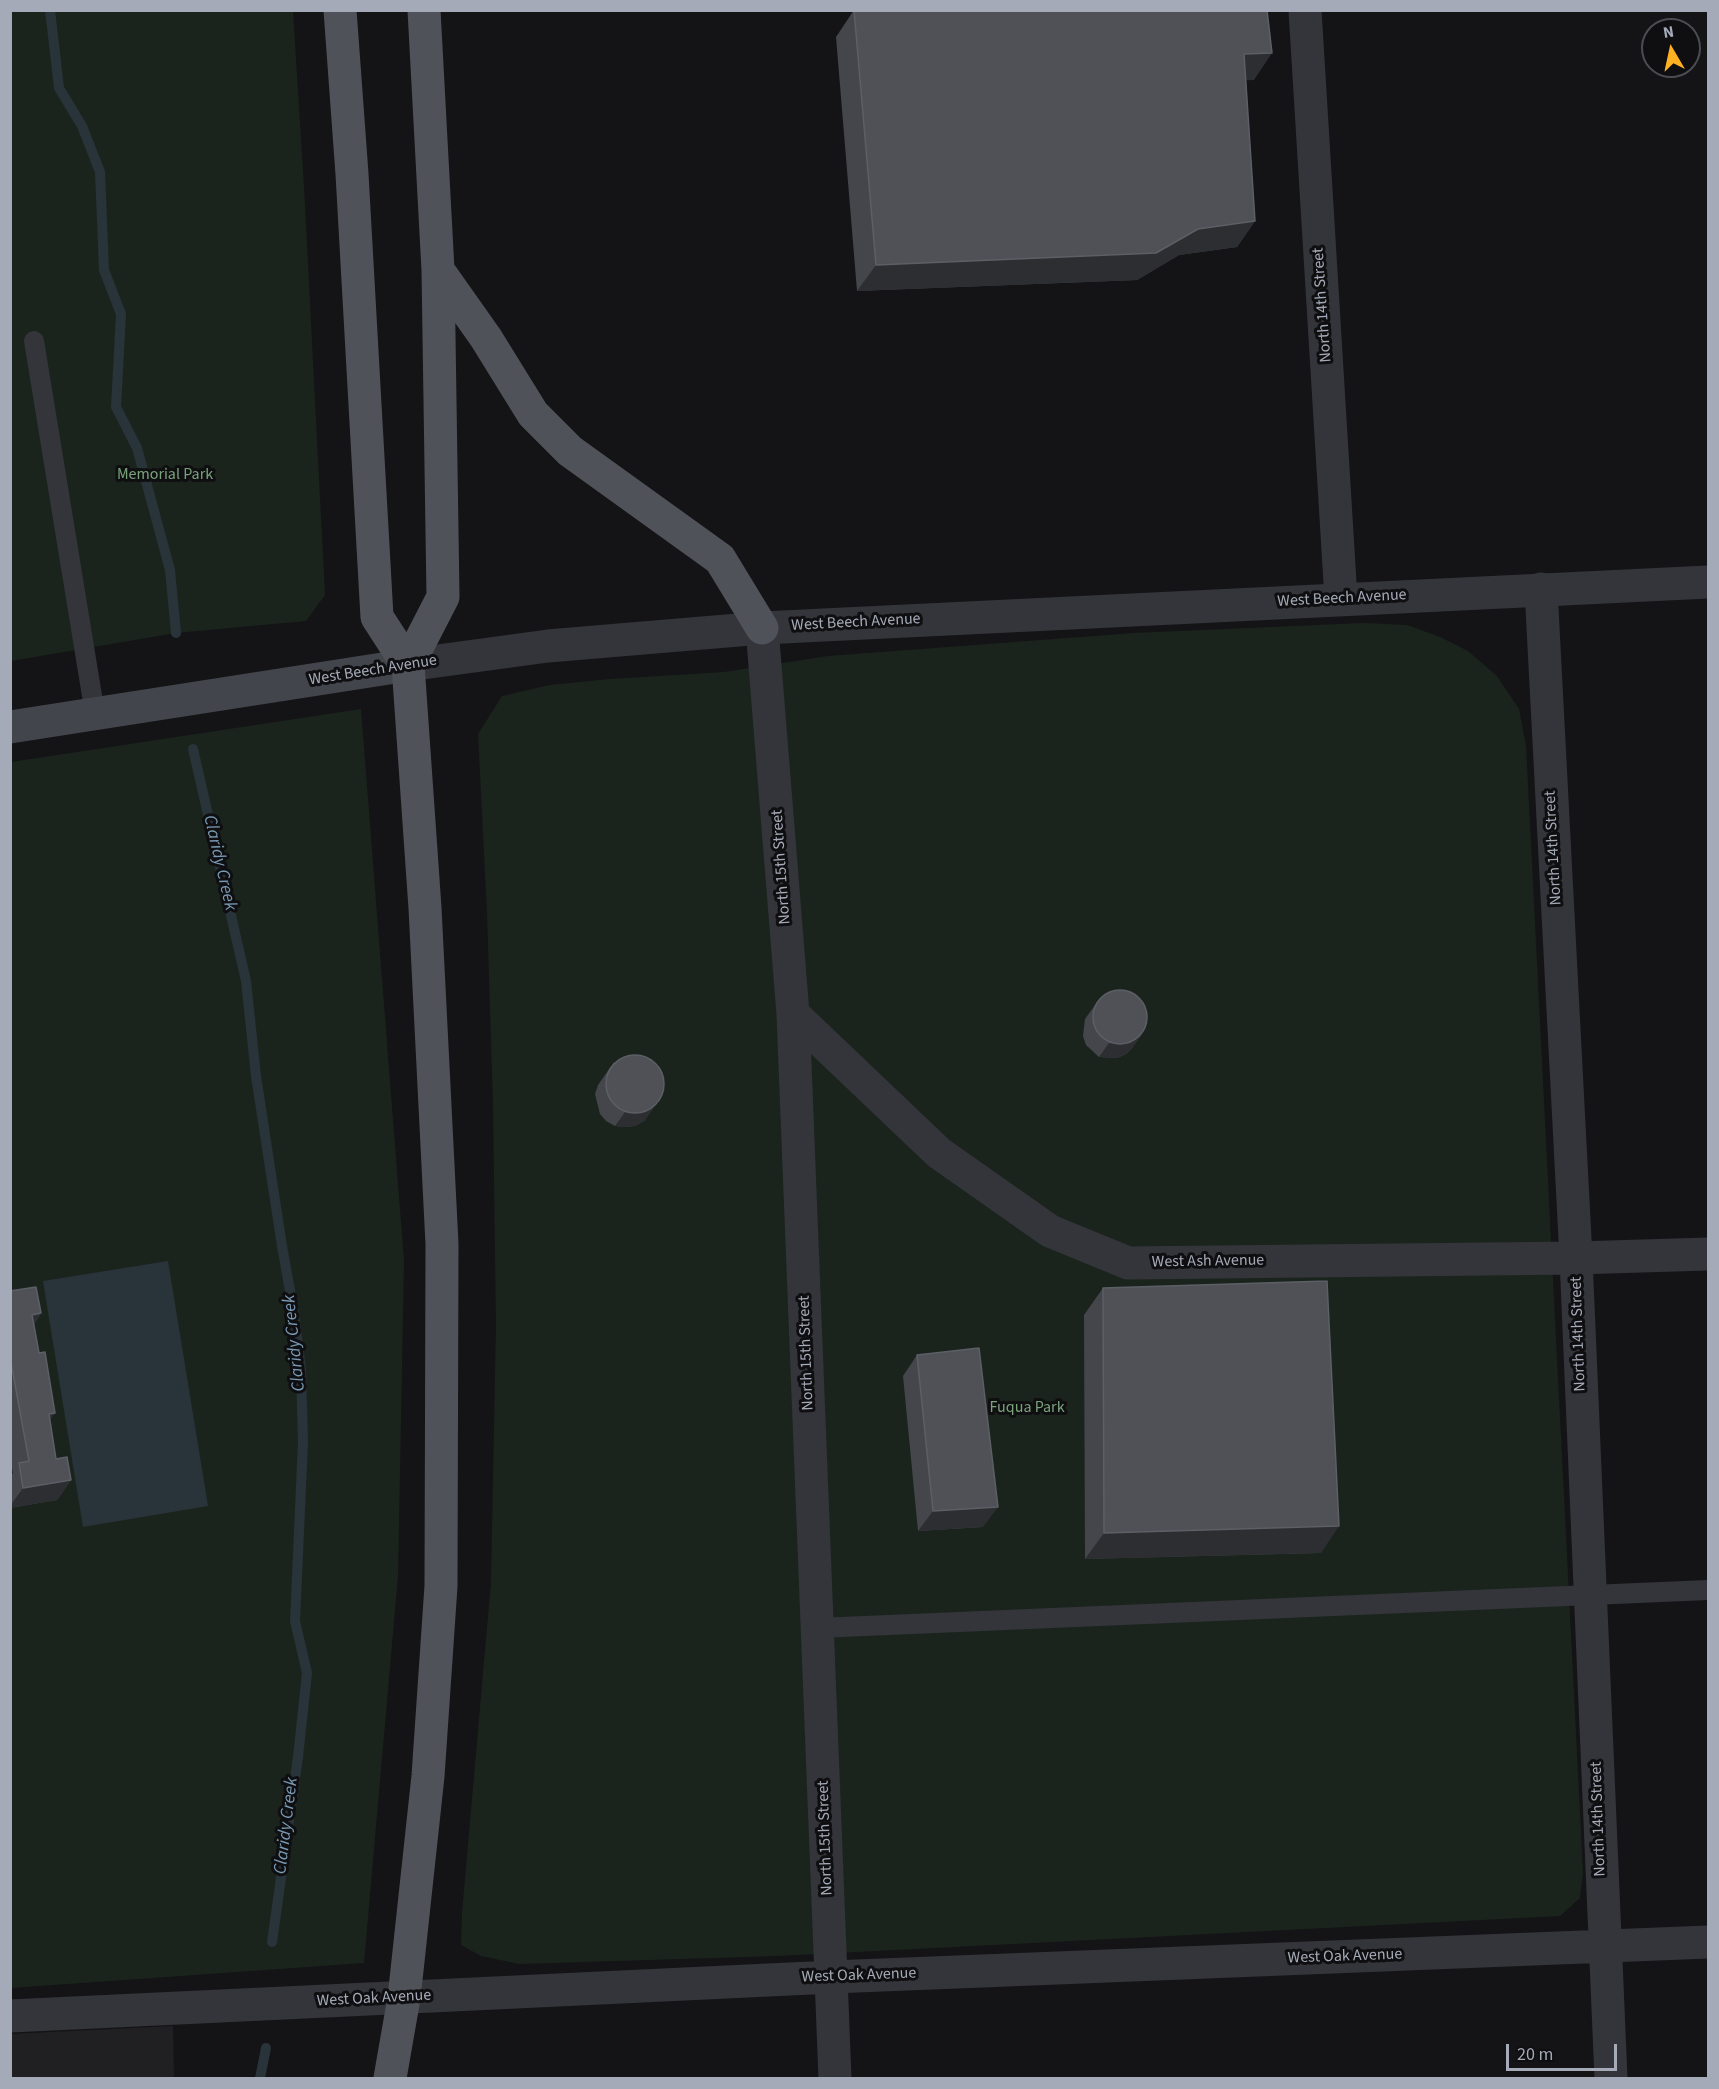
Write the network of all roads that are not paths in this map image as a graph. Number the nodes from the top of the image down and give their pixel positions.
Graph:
1 (340, 10) edge
2 (424, 10) edge
3 (1305, 10) edge
4 (438, 270) junction
5 (34, 341) dead end
6 (1708, 582) edge
7 (1541, 589) junction
8 (1341, 599) junction
9 (762, 628) junction
10 (408, 665) junction
11 (95, 714) junction
12 (10, 727) edge
13 (793, 1014) junction
14 (1708, 1254) edge
15 (1576, 1258) junction
16 (1708, 1590) edge
17 (1590, 1595) junction
18 (818, 1628) junction
19 (1708, 1942) edge
20 (1605, 1947) junction
21 (832, 1977) junction
22 (404, 1998) junction
23 (10, 2016) edge
24 (390, 2079) edge
25 (835, 2079) edge
26 (1611, 2079) edge

1 - 10 main road
2 - 4 main road
3 - 8 street, North 14th Street
4 - 9 main road
4 - 10 main road
5 - 11 lane
6 - 7 street, West Beech Avenue
7 - 8 street, West Beech Avenue
7 - 15 street, North 14th Street
8 - 9 street, West Beech Avenue
9 - 10 street, West Beech Avenue
9 - 13 street, North 15th Street
10 - 11 main road, West Beech Avenue
10 - 22 main road
11 - 12 main road, West Beech Avenue
13 - 15 street, West Ash Avenue
13 - 18 street, North 15th Street
14 - 15 street, West Ash Avenue
15 - 17 street, North 14th Street
16 - 17 lane
17 - 18 lane
17 - 20 street, North 14th Street
18 - 21 street, North 15th Street
19 - 20 street, West Oak Avenue
20 - 21 street, West Oak Avenue
20 - 26 street, North 14th Street
21 - 22 street, West Oak Avenue
21 - 25 street, North 15th Street
22 - 23 street, West Oak Avenue
22 - 24 main road

